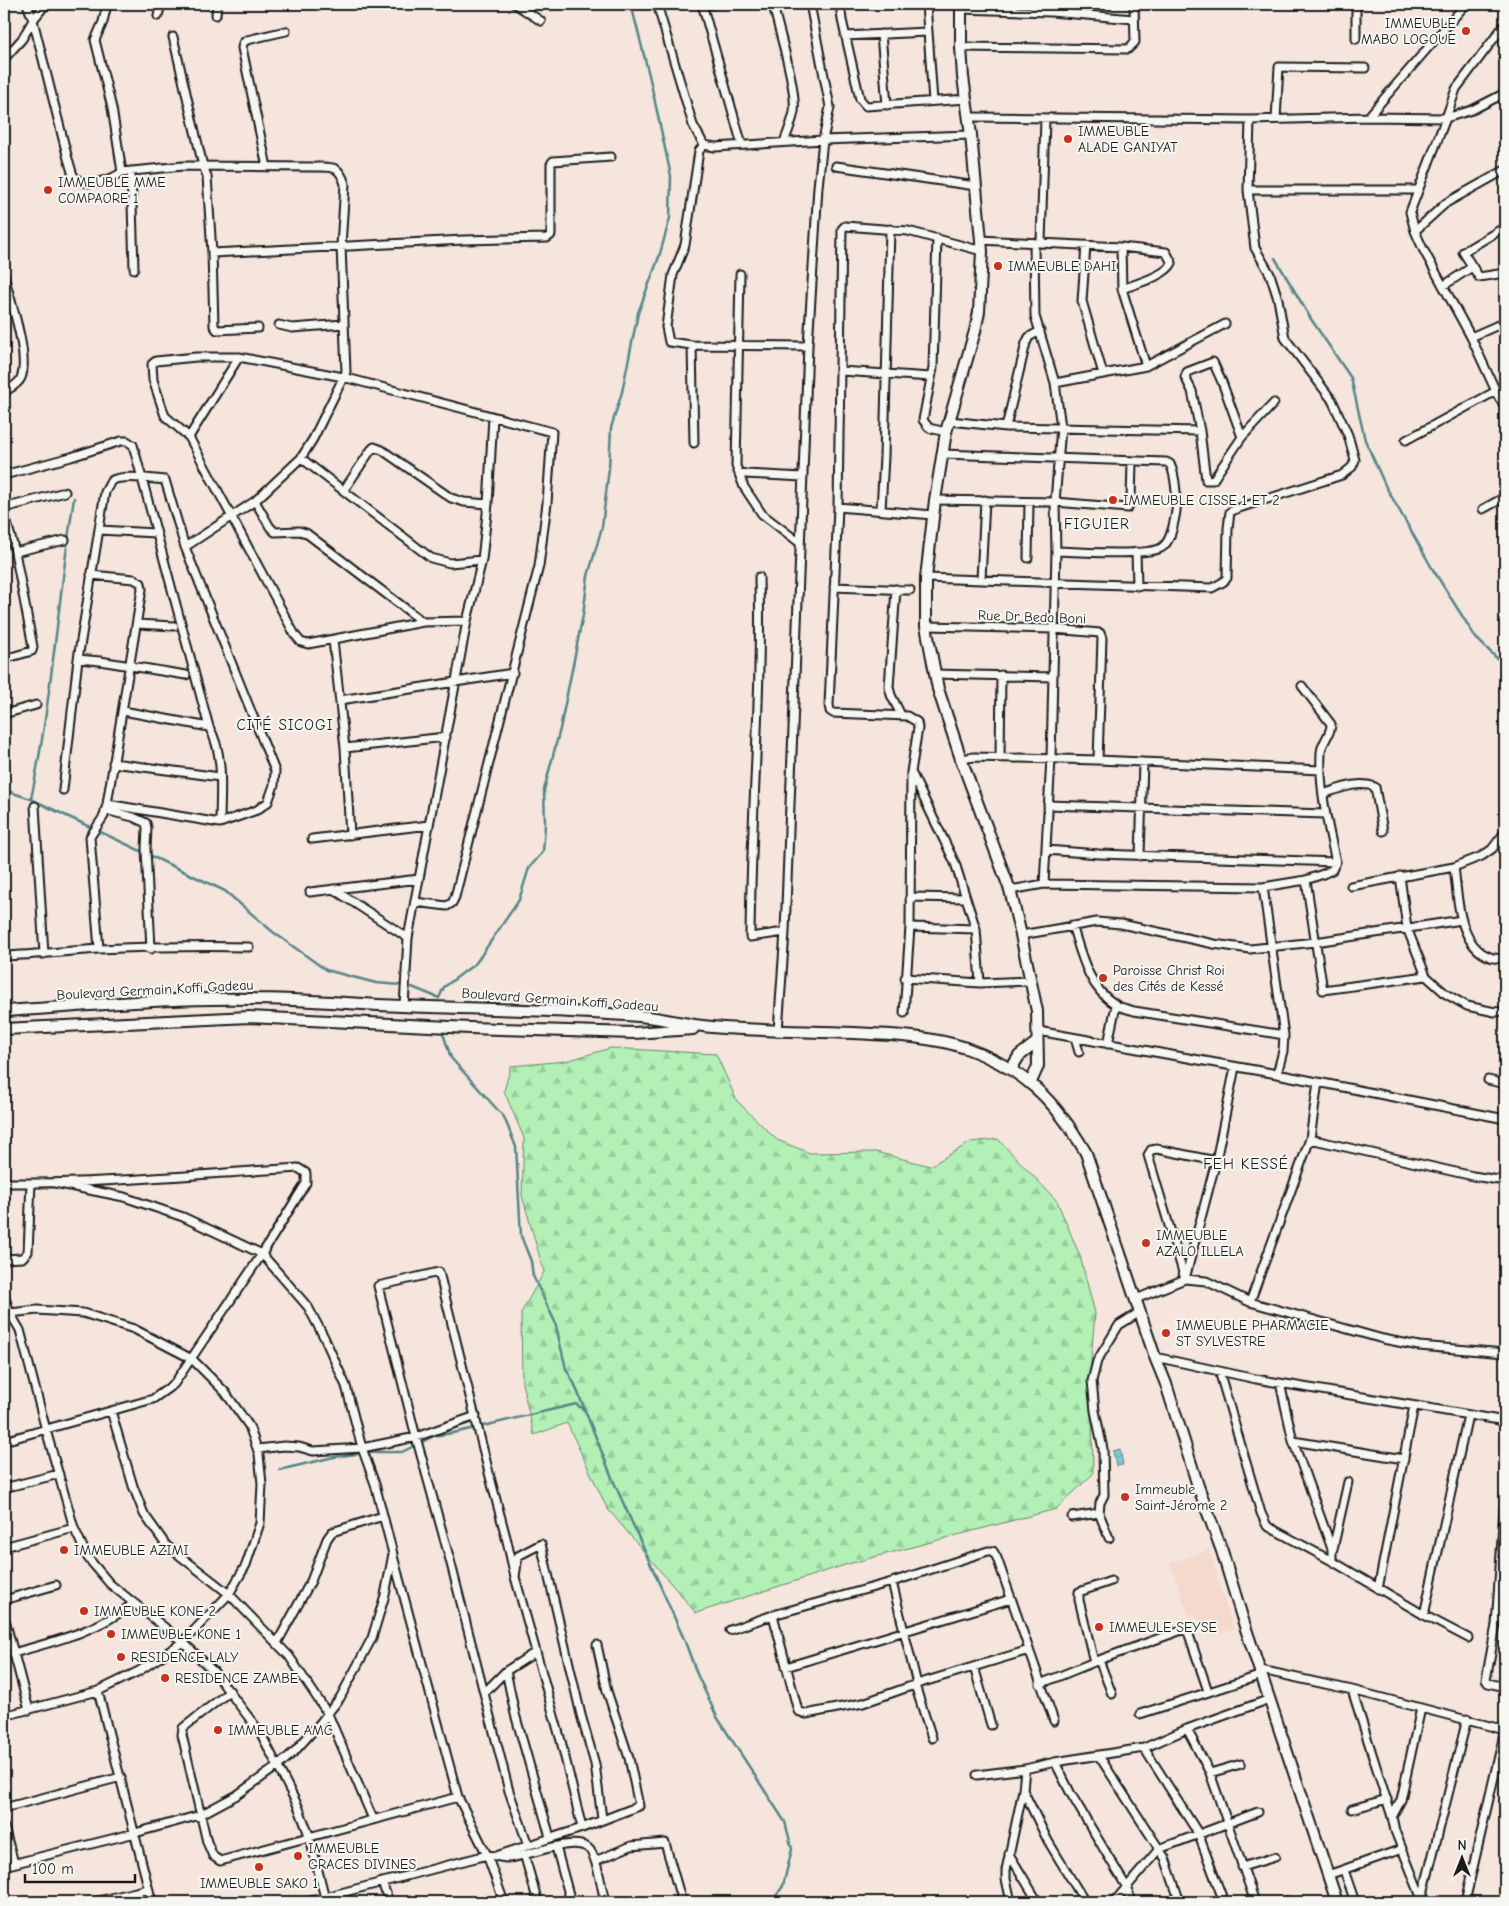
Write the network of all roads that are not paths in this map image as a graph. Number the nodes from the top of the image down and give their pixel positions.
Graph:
1 (27, 4) edge
2 (46, 4) edge
3 (107, 4) edge
4 (161, 4) edge
5 (217, 4) edge
6 (515, 4) edge
7 (657, 4) edge
8 (710, 4) edge
9 (772, 4) edge
10 (810, 4) edge
11 (840, 4) edge
12 (926, 4) edge
13 (1051, 4) edge
14 (1134, 4) edge
15 (1356, 4) edge
16 (1466, 4) edge
17 (702, 5) edge
18 (961, 6) edge
19 (1051, 12) junction
20 (216, 15) dead end
21 (158, 16) dead end
22 (1134, 19) junction
23 (33, 20) junction
24 (541, 21) dead end
25 (1505, 24) edge
26 (286, 31) dead end
27 (928, 32) junction
28 (881, 34) junction
29 (845, 36) junction
30 (173, 37) dead end
31 (1356, 39) dead end
32 (961, 47) junction
33 (4, 59) edge
34 (1365, 68) dead end
35 (1505, 93) edge
36 (967, 99) junction
37 (933, 100) junction
38 (887, 105) junction
39 (970, 117) junction
40 (1368, 117) junction
41 (1446, 118) junction
42 (1045, 119) junction
43 (1276, 119) junction
44 (1250, 120) junction
45 (972, 135) junction
46 (823, 140) junction
47 (784, 142) junction
48 (704, 145) junction
49 (742, 145) junction
50 (611, 157) dead end
51 (203, 166) junction
52 (836, 166) dead end
53 (267, 167) junction
54 (1505, 170) edge
55 (132, 171) junction
56 (122, 172) junction
57 (976, 186) junction
58 (1248, 190) junction
59 (1418, 190) junction
60 (1505, 227) edge
61 (890, 229) junction
62 (1414, 231) junction
63 (937, 238) junction
64 (1037, 243) junction
65 (981, 245) junction
66 (1086, 245) junction
67 (341, 246) junction
68 (1121, 246) junction
69 (212, 253) junction
70 (1472, 267) junction
71 (134, 269) dead end
72 (1505, 269) edge
73 (1505, 273) edge
74 (740, 274) dead end
75 (1495, 275) junction
76 (4, 276) edge
77 (1443, 286) junction
78 (1122, 289) junction
79 (1505, 322) edge
80 (344, 324) junction
81 (1225, 324) dead end
82 (278, 325) dead end
83 (258, 328) dead end
84 (1040, 330) junction
85 (1471, 337) junction
86 (692, 345) junction
87 (739, 346) junction
88 (808, 346) junction
89 (239, 357) junction
90 (1146, 366) junction
91 (841, 371) junction
92 (886, 374) junction
93 (1103, 374) junction
94 (343, 377) junction
95 (931, 377) junction
96 (1055, 383) junction
97 (1496, 391) junction
98 (4, 392) edge
99 (1274, 403) dead end
100 (1505, 406) edge
101 (493, 417) junction
102 (950, 421) junction
103 (1006, 427) junction
104 (1061, 427) junction
105 (1200, 431) junction
106 (946, 432) junction
107 (189, 437) junction
108 (1242, 437) junction
109 (1406, 440) dead end
110 (694, 443) dead end
111 (943, 454) junction
112 (301, 458) junction
113 (1059, 458) junction
114 (1132, 461) junction
115 (738, 472) junction
116 (4, 475) edge
117 (802, 477) junction
118 (143, 478) junction
119 (344, 490) junction
120 (65, 492) dead end
121 (1505, 497) edge
122 (935, 500) junction
123 (985, 500) junction
124 (255, 501) junction
125 (1029, 502) junction
126 (1055, 502) junction
127 (488, 504) junction
128 (838, 507) junction
129 (4, 508) edge
130 (1483, 509) dead end
131 (881, 510) junction
132 (4, 512) edge
133 (933, 515) junction
134 (232, 517) junction
135 (99, 530) junction
136 (156, 534) junction
137 (64, 540) dead end
138 (800, 543) junction
139 (185, 547) junction
140 (1056, 551) junction
141 (15, 552) junction
142 (1136, 552) junction
143 (1028, 558) dead end
144 (482, 560) junction
145 (91, 575) junction
146 (760, 577) dead end
147 (926, 578) junction
148 (981, 580) junction
149 (1055, 583) junction
150 (1137, 586) junction
151 (834, 587) junction
152 (896, 589) junction
153 (910, 590) dead end
154 (467, 621) junction
155 (423, 622) junction
156 (137, 624) junction
157 (174, 626) dead end
158 (926, 626) junction
159 (1054, 629) junction
160 (333, 640) junction
161 (4, 659) edge
162 (78, 659) junction
163 (130, 666) junction
164 (513, 673) junction
165 (934, 674) junction
166 (186, 675) dead end
167 (1002, 675) junction
168 (1053, 677) junction
169 (457, 682) junction
170 (1302, 686) dead end
171 (340, 700) junction
172 (36, 705) dead end
173 (123, 711) junction
174 (4, 714) edge
175 (900, 715) junction
176 (209, 727) junction
177 (446, 737) junction
178 (346, 748) junction
179 (1000, 758) junction
180 (1052, 758) junction
181 (962, 759) junction
182 (1098, 760) junction
183 (1143, 762) junction
184 (113, 763) junction
185 (1321, 770) junction
186 (911, 772) junction
187 (220, 777) junction
188 (63, 790) dead end
189 (1323, 794) junction
190 (1048, 805) junction
191 (35, 806) dead end
192 (1142, 808) junction
193 (105, 810) junction
194 (1325, 814) junction
195 (220, 824) junction
196 (429, 825) junction
197 (1383, 831) dead end
198 (1505, 832) edge
199 (350, 834) junction
200 (312, 839) dead end
201 (1046, 850) junction
202 (1140, 856) junction
203 (1336, 862) junction
204 (1454, 867) junction
205 (1400, 876) junction
206 (419, 879) junction
207 (1306, 880) junction
208 (1044, 884) junction
209 (1350, 886) dead end
210 (1263, 888) junction
211 (333, 889) junction
212 (1010, 890) junction
213 (310, 892) dead end
214 (910, 897) junction
215 (966, 898) junction
216 (415, 902) junction
217 (1462, 920) junction
218 (1072, 925) junction
219 (910, 927) junction
220 (1407, 928) junction
221 (976, 929) junction
222 (785, 932) junction
223 (1021, 935) junction
224 (408, 938) junction
225 (1315, 942) junction
226 (249, 947) dead end
227 (1272, 947) junction
228 (152, 948) junction
229 (99, 950) junction
230 (44, 954) junction
231 (4, 956) edge
232 (1505, 959) edge
233 (1426, 976) junction
234 (905, 978) junction
235 (1031, 981) junction
236 (980, 983) junction
237 (1116, 1005) junction
238 (404, 1006) junction
239 (1505, 1011) edge
240 (4, 1012) edge
241 (904, 1013) dead end
242 (709, 1027) junction
243 (4, 1029) edge
244 (778, 1031) junction
245 (1038, 1036) junction
246 (1284, 1036) junction
247 (1075, 1038) junction
248 (1104, 1045) junction
249 (1079, 1052) dead end
250 (1235, 1067) junction
251 (1012, 1069) junction
252 (1277, 1074) junction
253 (1488, 1080) dead end
254 (1031, 1082) junction
255 (1318, 1082) junction
256 (1505, 1084) edge
257 (1505, 1119) edge
258 (1310, 1139) junction
259 (1216, 1161) junction
260 (1505, 1181) edge
261 (4, 1183) edge
262 (31, 1183) junction
263 (55, 1183) junction
264 (262, 1254) junction
265 (4, 1259) edge
266 (1185, 1279) junction
267 (4, 1295) edge
268 (1136, 1299) junction
269 (1250, 1302) junction
270 (1140, 1312) junction
271 (10, 1313) junction
272 (1505, 1353) edge
273 (1155, 1357) junction
274 (192, 1359) junction
275 (1219, 1371) junction
276 (1280, 1383) junction
277 (1414, 1406) junction
278 (111, 1411) junction
279 (476, 1416) junction
280 (1468, 1416) junction
281 (1505, 1421) edge
282 (46, 1430) junction
283 (416, 1437) junction
284 (4, 1441) edge
285 (1294, 1441) junction
286 (362, 1448) junction
287 (258, 1449) junction
288 (1404, 1459) junction
289 (59, 1474) junction
290 (1348, 1482) dead end
291 (4, 1488) edge
292 (1505, 1495) edge
293 (1099, 1512) junction
294 (1504, 1512) edge
295 (383, 1516) junction
296 (1072, 1517) dead end
297 (74, 1528) junction
298 (1109, 1538) dead end
299 (4, 1547) edge
300 (1332, 1549) junction
301 (392, 1554) junction
302 (1332, 1561) junction
303 (515, 1577) junction
304 (1111, 1581) dead end
305 (892, 1582) junction
306 (56, 1585) dead end
307 (1378, 1589) junction
308 (229, 1594) junction
309 (1011, 1599) junction
310 (4, 1600) edge
311 (134, 1603) junction
312 (773, 1615) junction
313 (4, 1616) edge
314 (1424, 1616) junction
315 (730, 1630) dead end
316 (904, 1632) junction
317 (1468, 1638) dead end
318 (183, 1642) junction
319 (277, 1643) junction
320 (597, 1645) dead end
321 (1029, 1650) junction
322 (536, 1652) junction
323 (13, 1653) junction
324 (1097, 1661) junction
325 (786, 1667) junction
326 (974, 1667) junction
327 (506, 1671) junction
328 (1261, 1673) junction
329 (916, 1684) junction
330 (1040, 1684) junction
331 (1505, 1687) edge
332 (1352, 1690) junction
333 (230, 1691) junction
334 (1208, 1691) junction
335 (98, 1692) junction
336 (484, 1694) junction
337 (1112, 1694) dead end
338 (1270, 1699) junction
339 (1421, 1708) junction
340 (29, 1710) junction
341 (328, 1714) junction
342 (1140, 1714) dead end
343 (4, 1716) edge
344 (1467, 1719) junction
345 (1054, 1721) dead end
346 (991, 1726) dead end
347 (1187, 1729) junction
348 (1505, 1730) edge
349 (932, 1738) dead end
350 (1144, 1748) junction
351 (1099, 1756) junction
352 (1055, 1762) junction
353 (1241, 1764) dead end
354 (279, 1765) junction
355 (1025, 1770) junction
356 (1210, 1774) junction
357 (977, 1775) dead end
358 (120, 1777) junction
359 (1023, 1790) junction
360 (458, 1797) junction
361 (1387, 1799) junction
362 (4, 1808) edge
363 (1352, 1809) dead end
364 (1258, 1812) dead end
365 (200, 1815) junction
366 (1392, 1817) junction
367 (373, 1819) junction
368 (602, 1820) junction
369 (1227, 1823) junction
370 (4, 1827) edge
371 (582, 1828) junction
372 (135, 1833) junction
373 (1198, 1833) junction
374 (309, 1835) junction
375 (550, 1837) junction
376 (528, 1845) junction
377 (556, 1847) junction
378 (1159, 1849) junction
379 (1402, 1849) junction
380 (524, 1854) junction
381 (1009, 1854) junction
382 (486, 1855) junction
383 (496, 1856) junction
384 (1275, 1857) dead end
385 (594, 1861) junction
386 (14, 1863) junction
387 (4, 1866) edge
388 (1242, 1867) junction
389 (1344, 1870) junction
390 (1328, 1875) junction
391 (382, 1882) junction
392 (1126, 1886) junction
393 (148, 1888) junction
394 (325, 1900) edge
395 (1423, 1900) edge
396 (94, 1902) edge
397 (152, 1902) edge
398 (306, 1902) edge
399 (388, 1902) edge
400 (504, 1902) edge
401 (538, 1902) edge
402 (571, 1902) edge
403 (605, 1902) edge
404 (682, 1902) edge
405 (1011, 1902) edge
406 (1038, 1902) edge
407 (1085, 1902) edge
408 (1114, 1902) edge
409 (1132, 1902) edge
410 (1180, 1902) edge
411 (1224, 1902) edge
412 (1255, 1902) edge
413 (1337, 1902) edge
414 (1355, 1902) edge
415 (1465, 1902) edge

1 - 23 street
2 - 23 street
3 - 56 street
4 - 21 street
5 - 20 street
6 - 24 street
7 - 48 street
8 - 17 street
9 - 47 street
10 - 46 street
11 - 29 street
12 - 27 street
13 - 19 street
14 - 22 street
15 - 31 street
16 - 40 street
17 - 49 street
18 - 19 street
18 - 32 main road
19 - 22 street
22 - 32 street
23 - 33 street
23 - 56 street
25 - 41 street
26 - 53 street
27 - 28 street
27 - 37 street
28 - 29 street
28 - 38 street
29 - 38 street
30 - 51 street
32 - 36 main road
34 - 43 street
35 - 41 street
36 - 37 street
36 - 39 main road
37 - 38 street
39 - 42 street
39 - 45 main road
40 - 41 street
40 - 43 street
41 - 59 street
42 - 44 street
42 - 64 street
43 - 44 street
44 - 58 street
45 - 46 street
45 - 57 main road
46 - 47 street
46 - 88 street
47 - 49 street
48 - 49 street
48 - 86 street
50 - 67 street
51 - 53 street
51 - 55 street
51 - 69 street
52 - 57 street
53 - 67 street
54 - 62 street
55 - 56 street
55 - 71 street
57 - 65 main road
58 - 59 street
58 - 150 street
59 - 62 street
60 - 70 street
61 - 63 street
61 - 91 street
61 - 92 street
62 - 77 street
63 - 65 street
63 - 95 street
64 - 65 street
64 - 66 street
64 - 84 street
65 - 102 main road
66 - 68 street
66 - 93 street
67 - 69 street
67 - 80 street
68 - 78 street
68 - 78 street
69 - 83 street
70 - 75 street
70 - 77 street
72 - 75 street
73 - 75 street
74 - 87 street
76 - 98 street
77 - 85 street
78 - 90 street
79 - 85 street
80 - 82 street
80 - 94 street
81 - 90 street
84 - 96 street
84 - 103 street
85 - 97 street
86 - 87 street
86 - 110 street
87 - 88 street
87 - 115 street
88 - 117 street
89 - 94 street
89 - 107 street
89 - 107 street
90 - 93 street
91 - 92 street
91 - 128 street
92 - 95 street
92 - 131 street
93 - 96 street
94 - 101 street
94 - 112 street
95 - 106 street
96 - 104 street
97 - 100 street
97 - 109 street
99 - 108 street
101 - 127 street
101 - 164 street
102 - 103 street
102 - 106 main road
103 - 104 street
104 - 105 street
104 - 113 street
105 - 108 street
105 - 108 street
106 - 111 main road
107 - 134 street
111 - 113 street
111 - 122 main road
112 - 119 street
112 - 124 street
113 - 114 street
113 - 126 street
114 - 126 street
114 - 142 street
115 - 117 street
115 - 138 street
116 - 118 street
117 - 138 street
118 - 135 street
118 - 136 street
118 - 139 street
119 - 127 street
119 - 144 street
120 - 129 street
121 - 130 street
122 - 123 street
122 - 133 main road
123 - 125 street
123 - 148 street
124 - 134 street
124 - 155 street
125 - 126 street
125 - 143 street
126 - 140 street
127 - 144 street
128 - 131 street
128 - 151 street
131 - 133 street
132 - 141 street
133 - 147 main road
134 - 139 street
134 - 160 street
135 - 136 street
135 - 145 street
136 - 176 street
137 - 141 street
138 - 222 street
139 - 195 street
140 - 142 street
140 - 149 street
141 - 161 street
142 - 150 street
144 - 154 street
145 - 156 street
145 - 162 street
146 - 222 street
147 - 148 street
147 - 158 main road
148 - 149 street
149 - 150 street
149 - 159 street
151 - 152 street
151 - 175 street
152 - 153 street
152 - 175 street
154 - 155 street
154 - 169 street
155 - 160 street
156 - 157 street
156 - 163 street
158 - 159 street, Rue Dr Beda Boni
158 - 165 main road
159 - 168 street
159 - 182 street, Rue Dr Beda Boni
160 - 171 street
162 - 163 street
162 - 188 street
163 - 166 street
163 - 173 street
164 - 169 street
164 - 216 street
165 - 167 street
165 - 181 main road
167 - 168 street
167 - 179 street
168 - 180 street
169 - 171 street
169 - 177 street
170 - 185 street
171 - 178 street
172 - 174 street
173 - 176 street
173 - 184 street
175 - 186 street
176 - 187 street
177 - 178 street
177 - 196 street
178 - 199 street
179 - 180 street
179 - 181 street
180 - 182 street
180 - 190 street
181 - 212 main road
182 - 183 street
183 - 185 street
183 - 192 street
184 - 187 street
184 - 193 street
185 - 189 street
186 - 214 street
186 - 215 street
187 - 195 street
189 - 194 street
189 - 197 street
190 - 192 street
190 - 201 street
191 - 230 street
192 - 194 street
192 - 202 street
193 - 195 street
193 - 228 street
193 - 229 street
194 - 203 street
196 - 199 street
196 - 206 street
198 - 204 street
199 - 200 street
201 - 202 street
201 - 208 street
202 - 203 street
203 - 207 street
204 - 205 street
204 - 217 street
205 - 209 street
205 - 220 street
206 - 211 street
206 - 216 street
207 - 210 street
207 - 225 street
208 - 210 street
208 - 212 street
210 - 227 street
211 - 213 street
211 - 224 street
212 - 223 main road
214 - 215 street
214 - 219 street
215 - 221 street
216 - 224 street
217 - 220 street
217 - 232 street
218 - 223 street
218 - 227 street
218 - 237 street
219 - 221 street
219 - 234 street
220 - 225 street
220 - 233 street
221 - 236 street
222 - 244 street
223 - 235 main road
224 - 238 street
225 - 227 street
225 - 233 street
226 - 228 street
227 - 246 street
228 - 229 street
229 - 230 street
230 - 231 street
233 - 239 street
234 - 236 street
234 - 241 street
235 - 236 street
235 - 245 main road
237 - 246 street
237 - 248 street
238 - 240 main road, Boulevard Germain Koffi Gadeau
238 - 242 main road, Boulevard Germain Koffi Gadeau
242 - 243 main road, Boulevard Germain Koffi Gadeau
242 - 244 main road
244 - 251 main road
245 - 247 street
245 - 251 main road
245 - 254 main road
246 - 252 street
247 - 248 street
247 - 249 street
248 - 250 street
250 - 252 street
250 - 259 street
251 - 254 main road
252 - 255 street
253 - 256 street
254 - 268 main road
255 - 257 street
255 - 258 street
258 - 260 street
258 - 269 street
259 - 266 street
259 - 266 street
261 - 262 street
262 - 263 street
262 - 265 street
263 - 264 street
263 - 264 street
264 - 274 street
264 - 286 street
266 - 268 street
266 - 269 street
267 - 271 street
268 - 270 main road
269 - 272 street
270 - 273 main road
270 - 293 street
271 - 274 street
271 - 282 street
273 - 275 street
273 - 328 main road
274 - 278 street
274 - 287 street
275 - 276 street
275 - 302 street
276 - 277 street
276 - 285 street
277 - 280 street
277 - 288 street
278 - 282 street
278 - 308 street
279 - 283 street
279 - 283 street
279 - 303 street
280 - 281 street
280 - 314 street
282 - 284 street
282 - 289 street
283 - 286 street
283 - 336 street
285 - 288 street
285 - 300 street
286 - 287 street
286 - 295 street
287 - 308 street
288 - 307 street
289 - 291 street
289 - 297 street
290 - 300 street
292 - 294 street
293 - 296 street
293 - 298 street
294 - 331 street
295 - 301 street
295 - 319 street
297 - 299 street
297 - 311 street
300 - 302 street
301 - 341 street
301 - 360 street
302 - 307 street
303 - 322 street
303 - 368 street
304 - 324 street
305 - 309 street
305 - 312 street
305 - 316 street
306 - 310 street
307 - 314 street
308 - 318 street
308 - 319 street
309 - 316 street
309 - 321 street
311 - 318 street
311 - 323 street
312 - 315 street
312 - 325 street
313 - 323 street
314 - 317 street
316 - 325 street
316 - 329 street
318 - 333 street
318 - 335 street
319 - 341 street
320 - 368 street
321 - 326 street
321 - 330 street
322 - 327 street
322 - 371 street
323 - 340 street
324 - 330 street
324 - 334 street
324 - 337 street
325 - 329 street
326 - 329 street
326 - 346 street
327 - 336 street
327 - 375 street
328 - 332 street
328 - 334 street
328 - 338 main road
329 - 349 street
330 - 345 street
332 - 339 street
332 - 361 street
333 - 354 street
333 - 365 street
334 - 342 street
335 - 340 street
335 - 358 street
336 - 376 street
338 - 347 street
338 - 390 main road
339 - 344 street
339 - 366 street
340 - 343 street
341 - 354 street
341 - 367 street
344 - 348 street
344 - 395 street
347 - 350 street
347 - 356 street
348 - 415 street
350 - 351 street
350 - 373 street
351 - 352 street
351 - 378 street
352 - 355 street
352 - 392 street
353 - 356 street
354 - 365 street
354 - 374 street
355 - 357 street
355 - 359 street
356 - 369 street
358 - 362 street
358 - 372 street
359 - 381 street
359 - 407 street
360 - 367 street
360 - 382 street
361 - 363 street
361 - 366 street
364 - 369 street
365 - 372 street
365 - 374 street
366 - 379 street
367 - 374 street
368 - 371 street
369 - 373 street
369 - 388 street
370 - 386 street
371 - 375 street
372 - 386 street
372 - 393 street
373 - 378 street
373 - 411 street
374 - 394 street
375 - 376 street
376 - 383 street
377 - 380 street
377 - 385 street
377 - 402 street
378 - 392 street
378 - 410 street
379 - 389 street
379 - 395 street
380 - 383 street
380 - 401 street
381 - 405 street
381 - 406 street
382 - 383 street
382 - 391 street
382 - 400 street
384 - 388 street
385 - 403 street
385 - 404 street
386 - 387 street
388 - 412 street
389 - 390 street
389 - 414 street
390 - 413 main road
391 - 394 street
391 - 399 street
392 - 408 street
392 - 409 street
393 - 396 street
393 - 397 street
394 - 398 street

